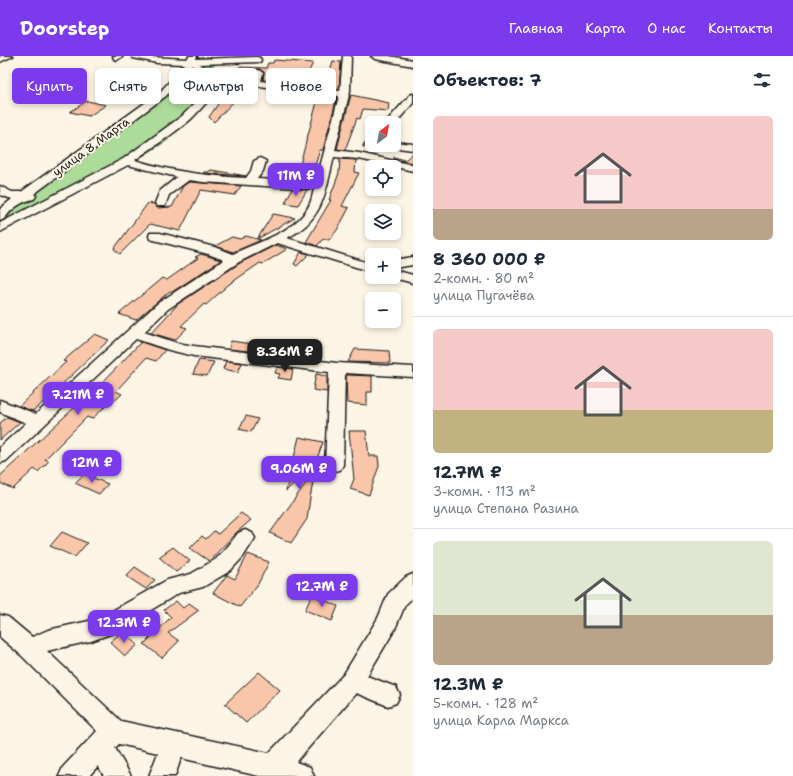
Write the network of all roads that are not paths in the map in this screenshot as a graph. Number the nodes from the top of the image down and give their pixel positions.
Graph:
1 (9, 56) edge
2 (136, 56) edge
3 (347, 56) edge
4 (375, 56) edge
5 (257, 58) edge
6 (0, 59) edge
7 (220, 60) junction
8 (191, 62) edge
9 (413, 63) edge
10 (258, 77) edge
11 (258, 83) edge
12 (344, 94) junction
13 (413, 98) edge
14 (202, 104) edge
15 (396, 116) edge
16 (401, 146) edge
17 (413, 147) edge
18 (365, 151) edge
19 (328, 153) junction
20 (359, 156) junction
21 (127, 161) junction
22 (260, 161) dead end
23 (413, 168) edge
24 (186, 176) junction
25 (249, 182) junction
26 (320, 186) junction
27 (71, 190) junction
28 (7, 196) edge
29 (24, 196) junction
30 (161, 203) dead end
31 (0, 217) edge
32 (0, 228) edge
33 (155, 236) dead end
34 (276, 239) junction
35 (234, 259) junction
36 (413, 261) edge
37 (401, 263) edge
38 (365, 265) edge
39 (401, 276) edge
40 (413, 279) edge
41 (133, 333) junction
42 (337, 368) junction
43 (413, 372) edge
44 (0, 406) edge
45 (39, 422) junction
46 (0, 457) edge
47 (334, 465) dead end
48 (244, 538) dead end
49 (413, 583) edge
50 (0, 624) edge
51 (29, 648) junction
52 (352, 681) junction
53 (388, 695) dead end
54 (107, 738) junction
55 (173, 744) junction
56 (274, 766) junction
57 (72, 776) edge
58 (118, 776) edge
59 (162, 776) edge
60 (300, 776) edge

1 - 6 street
2 - 8 street
3 - 12 street
4 - 9 street
5 - 7 street
5 - 10 street
7 - 8 street
7 - 8 street
8 - 29 street, улица 8 Марта
11 - 12 street
12 - 19 street
13 - 15 street
14 - 21 street, улица 8 Марта
16 - 17 street
18 - 20 street
19 - 20 street
19 - 26 street
20 - 23 street
21 - 24 street
21 - 27 street, улица 8 Марта
22 - 25 street
24 - 25 street
24 - 30 street
25 - 26 street
26 - 34 street
27 - 29 street
27 - 32 street, улица 8 Марта
28 - 29 street
28 - 31 street
33 - 35 street
34 - 35 street
34 - 38 street
35 - 41 street
36 - 37 street
39 - 40 street
41 - 42 street
41 - 45 street
42 - 43 street
42 - 47 street
44 - 45 street
45 - 46 street
48 - 51 street
49 - 52 street
50 - 51 street
51 - 54 street
52 - 53 street
52 - 56 street
54 - 55 street
54 - 57 street
54 - 58 street
55 - 56 street
55 - 59 street
56 - 60 street

